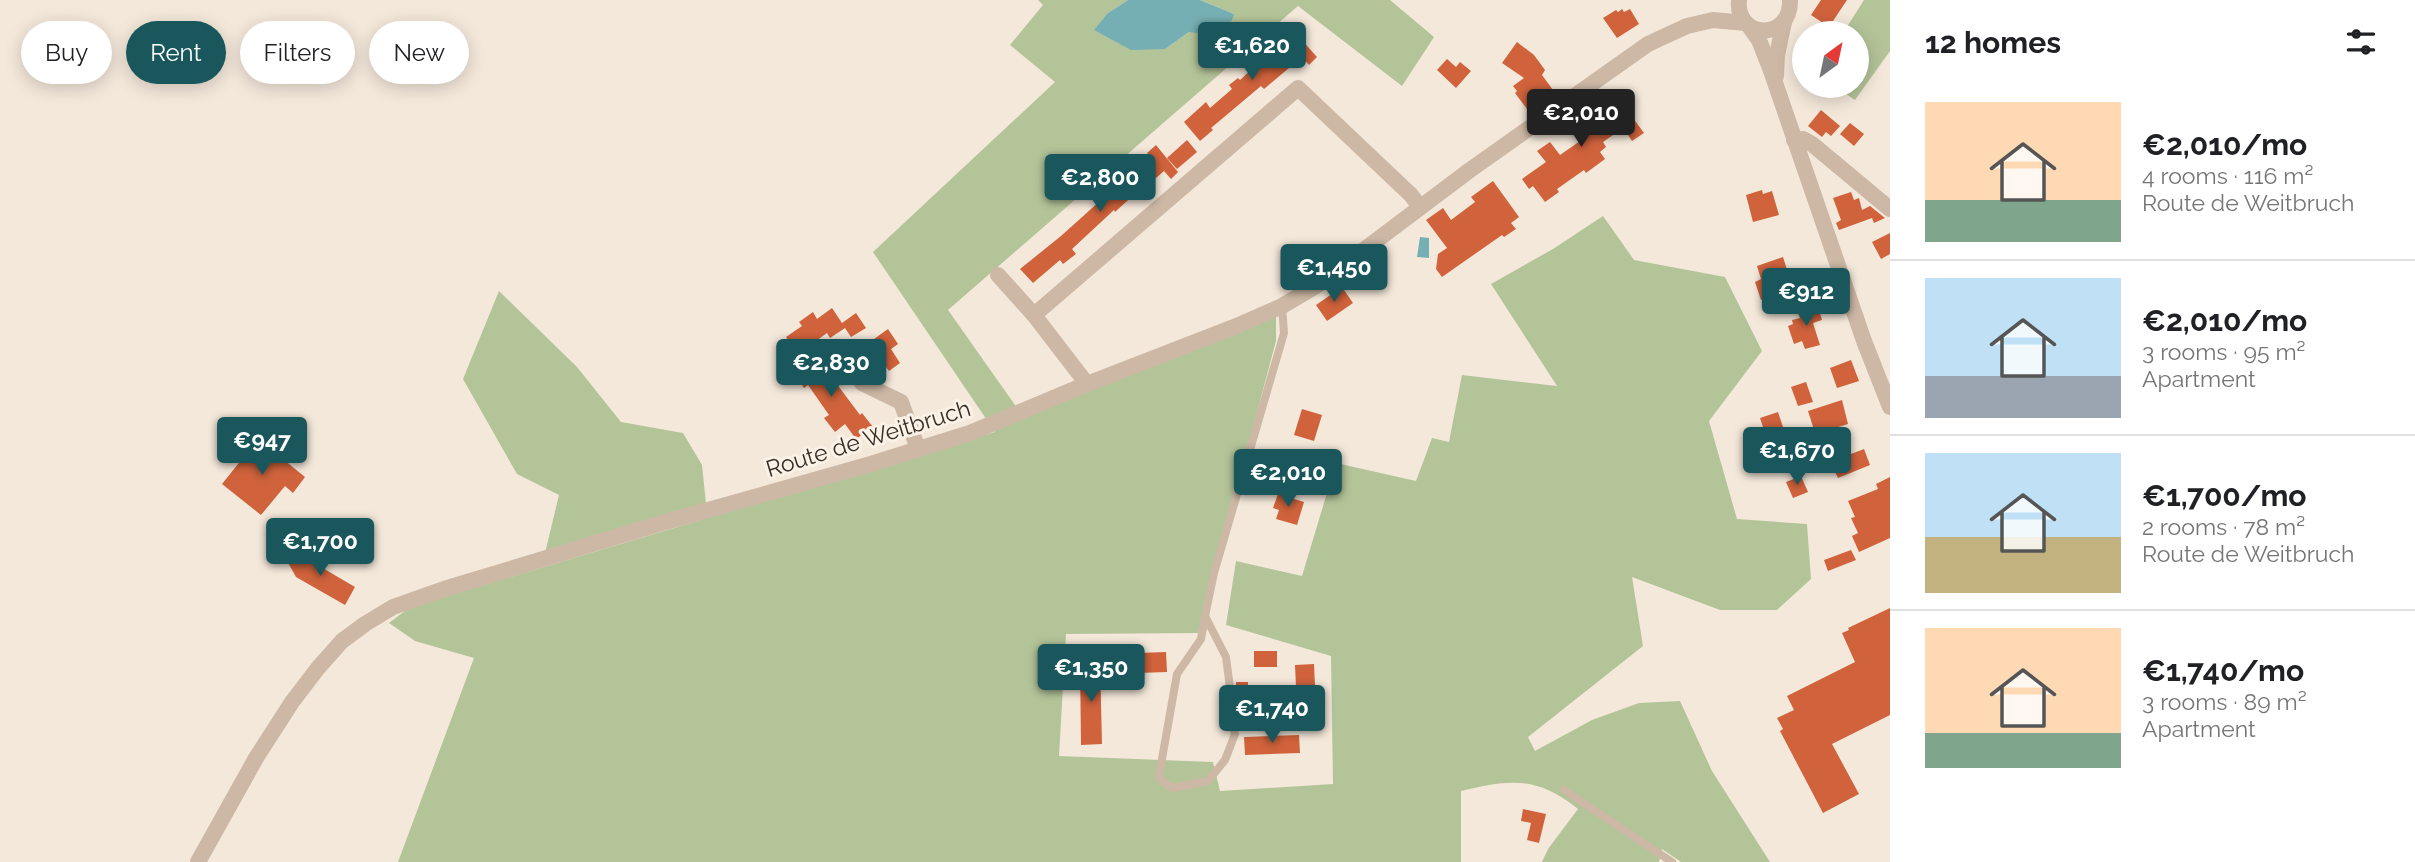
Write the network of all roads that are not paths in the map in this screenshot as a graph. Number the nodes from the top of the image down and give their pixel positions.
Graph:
1 (1738, 0) edge
2 (1800, 0) edge
3 (1787, 12) edge
4 (1713, 20) junction
5 (1747, 25) junction
6 (1776, 85) junction
7 (1794, 139) junction
8 (1420, 207) junction
9 (1890, 209) edge
10 (998, 275) dead end
11 (1282, 306) junction
12 (1034, 315) junction
13 (845, 356) dead end
14 (1087, 384) junction
15 (1890, 407) edge
16 (918, 449) junction
17 (1205, 616) junction
18 (1564, 790) dead end
19 (198, 862) edge
20 (1672, 862) edge

1 - 4 street, Route de Weitbruch
1 - 5 street, Route de Weitbruch
2 - 3 street
3 - 5 street, Route de Weitbruch
3 - 6 street
4 - 5 street, Route de Weitbruch
4 - 8 street, Route de Weitbruch
5 - 6 street
6 - 7 street
7 - 9 street
7 - 15 street
8 - 11 street, Route de Weitbruch
8 - 12 street
10 - 12 street
11 - 14 street, Route de Weitbruch
11 - 17 lane
12 - 14 street
13 - 16 street
14 - 16 street, Route de Weitbruch
16 - 19 street, Route de Weitbruch
17 - 17 lane
18 - 20 lane

